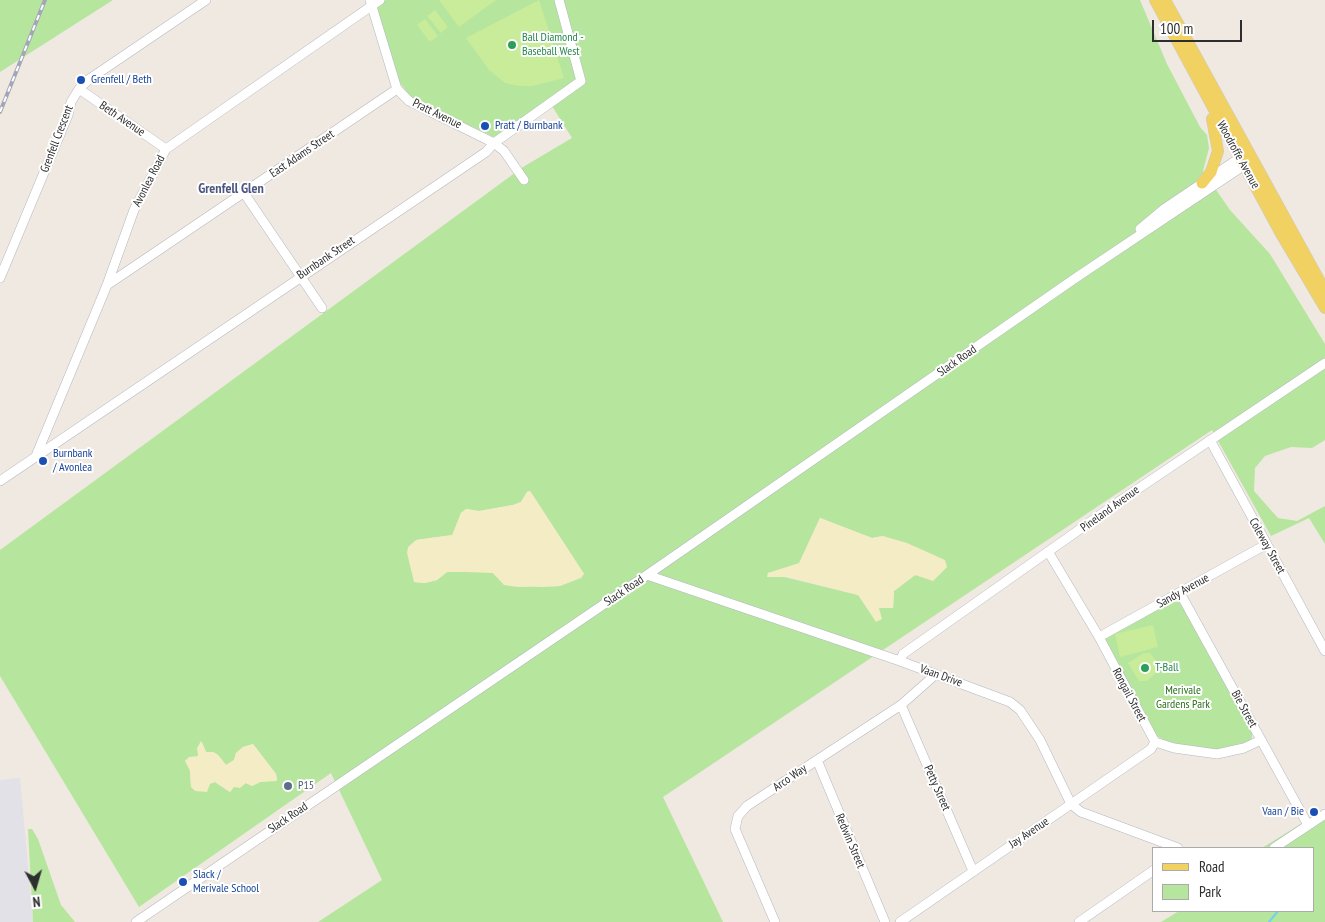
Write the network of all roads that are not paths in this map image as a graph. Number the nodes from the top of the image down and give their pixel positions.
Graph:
1 (206, 0) edge
2 (380, 0) edge
3 (559, 0) edge
4 (1155, 0) edge
5 (1165, 0) edge
6 (371, 3) edge
7 (79, 89) junction
8 (397, 89) junction
9 (1211, 107) junction
10 (494, 143) junction
11 (166, 149) junction
12 (1246, 159) junction
13 (524, 180) dead end
14 (1202, 183) junction
15 (244, 193) junction
16 (1108, 256) junction
17 (301, 275) junction
18 (0, 278) edge
19 (107, 285) junction
20 (1325, 291) edge
21 (322, 308) dead end
22 (1325, 308) edge
23 (1325, 363) edge
24 (1210, 440) junction
25 (36, 456) junction
26 (0, 481) edge
27 (1266, 544) junction
28 (1049, 553) junction
29 (647, 575) junction
30 (1180, 593) junction
31 (1099, 637) junction
32 (1325, 651) edge
33 (900, 661) junction
34 (935, 675) junction
35 (901, 705) junction
36 (1260, 740) junction
37 (1155, 742) junction
38 (817, 760) junction
39 (1072, 804) junction
40 (1325, 814) edge
41 (1308, 825) junction
42 (1175, 847) edge
43 (1275, 847) edge
44 (973, 871) junction
45 (1152, 871) edge
46 (136, 922) edge
47 (775, 922) edge
48 (885, 922) edge
49 (900, 922) edge
50 (1079, 922) edge

1 - 7 street, Grenfell Crescent
2 - 6 street, Avonlea Road
3 - 10 street, Burnbank Street
4 - 9 main road, Woodroffe Avenue
5 - 12 main road, Woodroffe Avenue
6 - 8 street
6 - 11 street, Avonlea Road
7 - 11 street, Beth Avenue
7 - 18 street, Grenfell Crescent
8 - 10 street, Pratt Avenue
8 - 15 street, East Adams Street
9 - 12 main road, Woodroffe Avenue
9 - 14 main road
10 - 13 street, Pratt Avenue
10 - 17 street, Burnbank Street
11 - 19 street, Avonlea Road
12 - 14 street, Slack Road
12 - 16 street, Slack Road
12 - 20 main road, Woodroffe Avenue
12 - 22 main road, Woodroffe Avenue
14 - 16 street, Slack Road
15 - 17 street
15 - 19 street, East Adams Street
16 - 29 street, Slack Road
17 - 21 street
17 - 25 street, Burnbank Street
19 - 25 street, Avonlea Road
23 - 24 street, Pineland Avenue
24 - 27 street, Coleway Street
24 - 28 street, Pineland Avenue
25 - 26 street, Burnbank Street
27 - 30 street, Sandy Avenue
27 - 32 street, Coleway Street
28 - 31 street, Rongail Street
28 - 33 street, Pineland Avenue
29 - 33 street, Vaan Drive
29 - 46 street, Slack Road
30 - 31 street, Sandy Avenue
30 - 36 street, Bie Street
31 - 37 street, Rongail Street
33 - 34 street, Vaan Drive
34 - 35 street, Arco Way
34 - 39 street, Vaan Drive
35 - 38 street, Arco Way
35 - 44 street, Petty Street
36 - 37 street
36 - 41 street, Bie Street
37 - 39 street, Jay Avenue
38 - 47 street, Arco Way
38 - 48 street, Redwin Street
39 - 42 street
39 - 44 street, Jay Avenue
40 - 41 street
41 - 43 street
44 - 49 street, Jay Avenue
45 - 50 street

